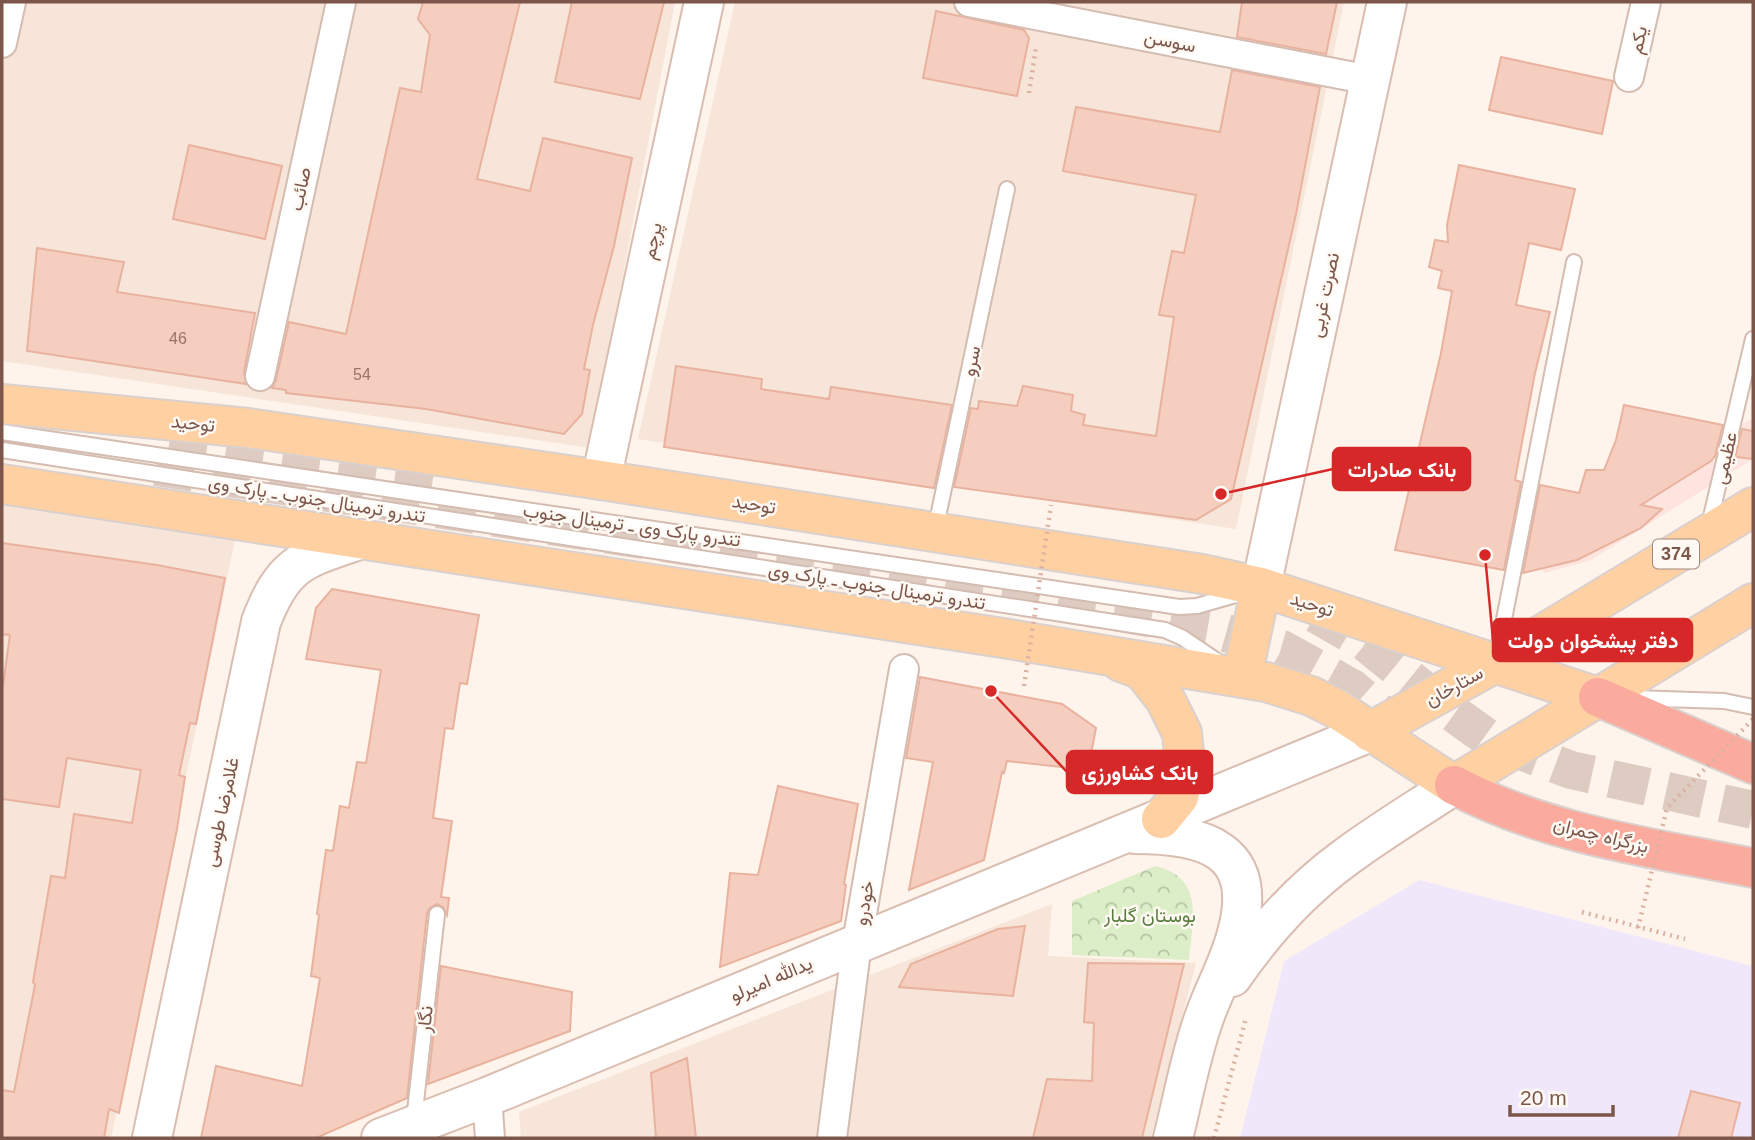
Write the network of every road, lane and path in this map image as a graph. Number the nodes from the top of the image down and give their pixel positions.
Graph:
1 (10, 2) edge
2 (341, 2) edge
3 (704, 2) edge
4 (969, 2) edge
5 (1387, 2) edge
6 (1646, 2) edge
7 (1042, 9) edge
8 (2, 43) edge
9 (1629, 77) dead end
10 (1370, 79) junction
11 (1029, 93) dead end
12 (1007, 188) dead end
13 (1574, 262) dead end
14 (1753, 339) edge
15 (260, 376) dead end
16 (2, 404) edge
17 (2, 432) edge
18 (2, 450) edge
19 (601, 480) junction
20 (2, 484) edge
21 (1051, 505) dead end
22 (1753, 507) edge
23 (935, 533) junction
24 (1706, 536) junction
25 (362, 539) junction
26 (1261, 587) junction
27 (1753, 603) edge
28 (1106, 657) junction
29 (1495, 663) junction
30 (904, 669) dead end
31 (1242, 678) junction
32 (1024, 686) dead end
33 (1598, 696) junction
34 (1753, 707) edge
35 (1753, 719) edge
36 (1370, 732) junction
37 (1753, 764) edge
38 (1454, 785) junction
39 (1161, 819) junction
40 (1126, 834) junction
41 (1753, 868) edge
42 (1582, 912) dead end
43 (437, 914) dead end
44 (1638, 928) junction
45 (1685, 939) dead end
46 (857, 943) junction
47 (1249, 1007) dead end
48 (1203, 1020) junction
49 (488, 1097) junction
50 (397, 1132) edge
51 (152, 1138) edge
52 (490, 1138) edge
53 (832, 1138) edge
54 (1173, 1138) edge
55 (1214, 1138) edge

1 - 8 street
2 - 15 street, صائب
3 - 19 street, پرچم
4 - 7 street, سوسن
5 - 10 street, نصرت غربی
6 - 9 street, یکم
7 - 10 street, سوسن
7 - 11 path
10 - 26 street, نصرت غربی
12 - 23 lane, سرو
13 - 29 lane
14 - 24 lane, عظیمی
16 - 19 main road, توحید
17 - 26 lane, تندرو پارک وی ـ ترمینال جنوب
18 - 31 lane, تندرو ترمینال جنوب ـ پارک وی
19 - 23 main road, توحید
20 - 25 main road
21 - 32 path, bridge
22 - 24 main road, ستارخان / 374
23 - 26 main road, توحید
24 - 29 main road, ستارخان / 374
25 - 28 main road
25 - 51 street, غلامرضا طوسی
26 - 29 main road, توحید
26 - 31 main road
27 - 33 main road
28 - 31 main road
28 - 39 main road
29 - 33 main road, توحید
29 - 36 main road, ستارخان / 374
30 - 46 street, خودرو
31 - 36 main road
33 - 34 lane
33 - 37 highway
33 - 38 main road
35 - 44 path, bridge
36 - 38 main road
36 - 39 street, یدالله امیرلو
38 - 41 highway, بزرگراه چمران
38 - 48 street
39 - 40 street, یدالله امیرلو
40 - 46 street, یدالله امیرلو
40 - 48 street
42 - 44 path
43 - 50 lane, نگار
44 - 45 path
46 - 49 street, یدالله امیرلو
46 - 53 street, خودرو
47 - 55 path
48 - 54 street
49 - 50 street, یدالله امیرلو
49 - 52 street

